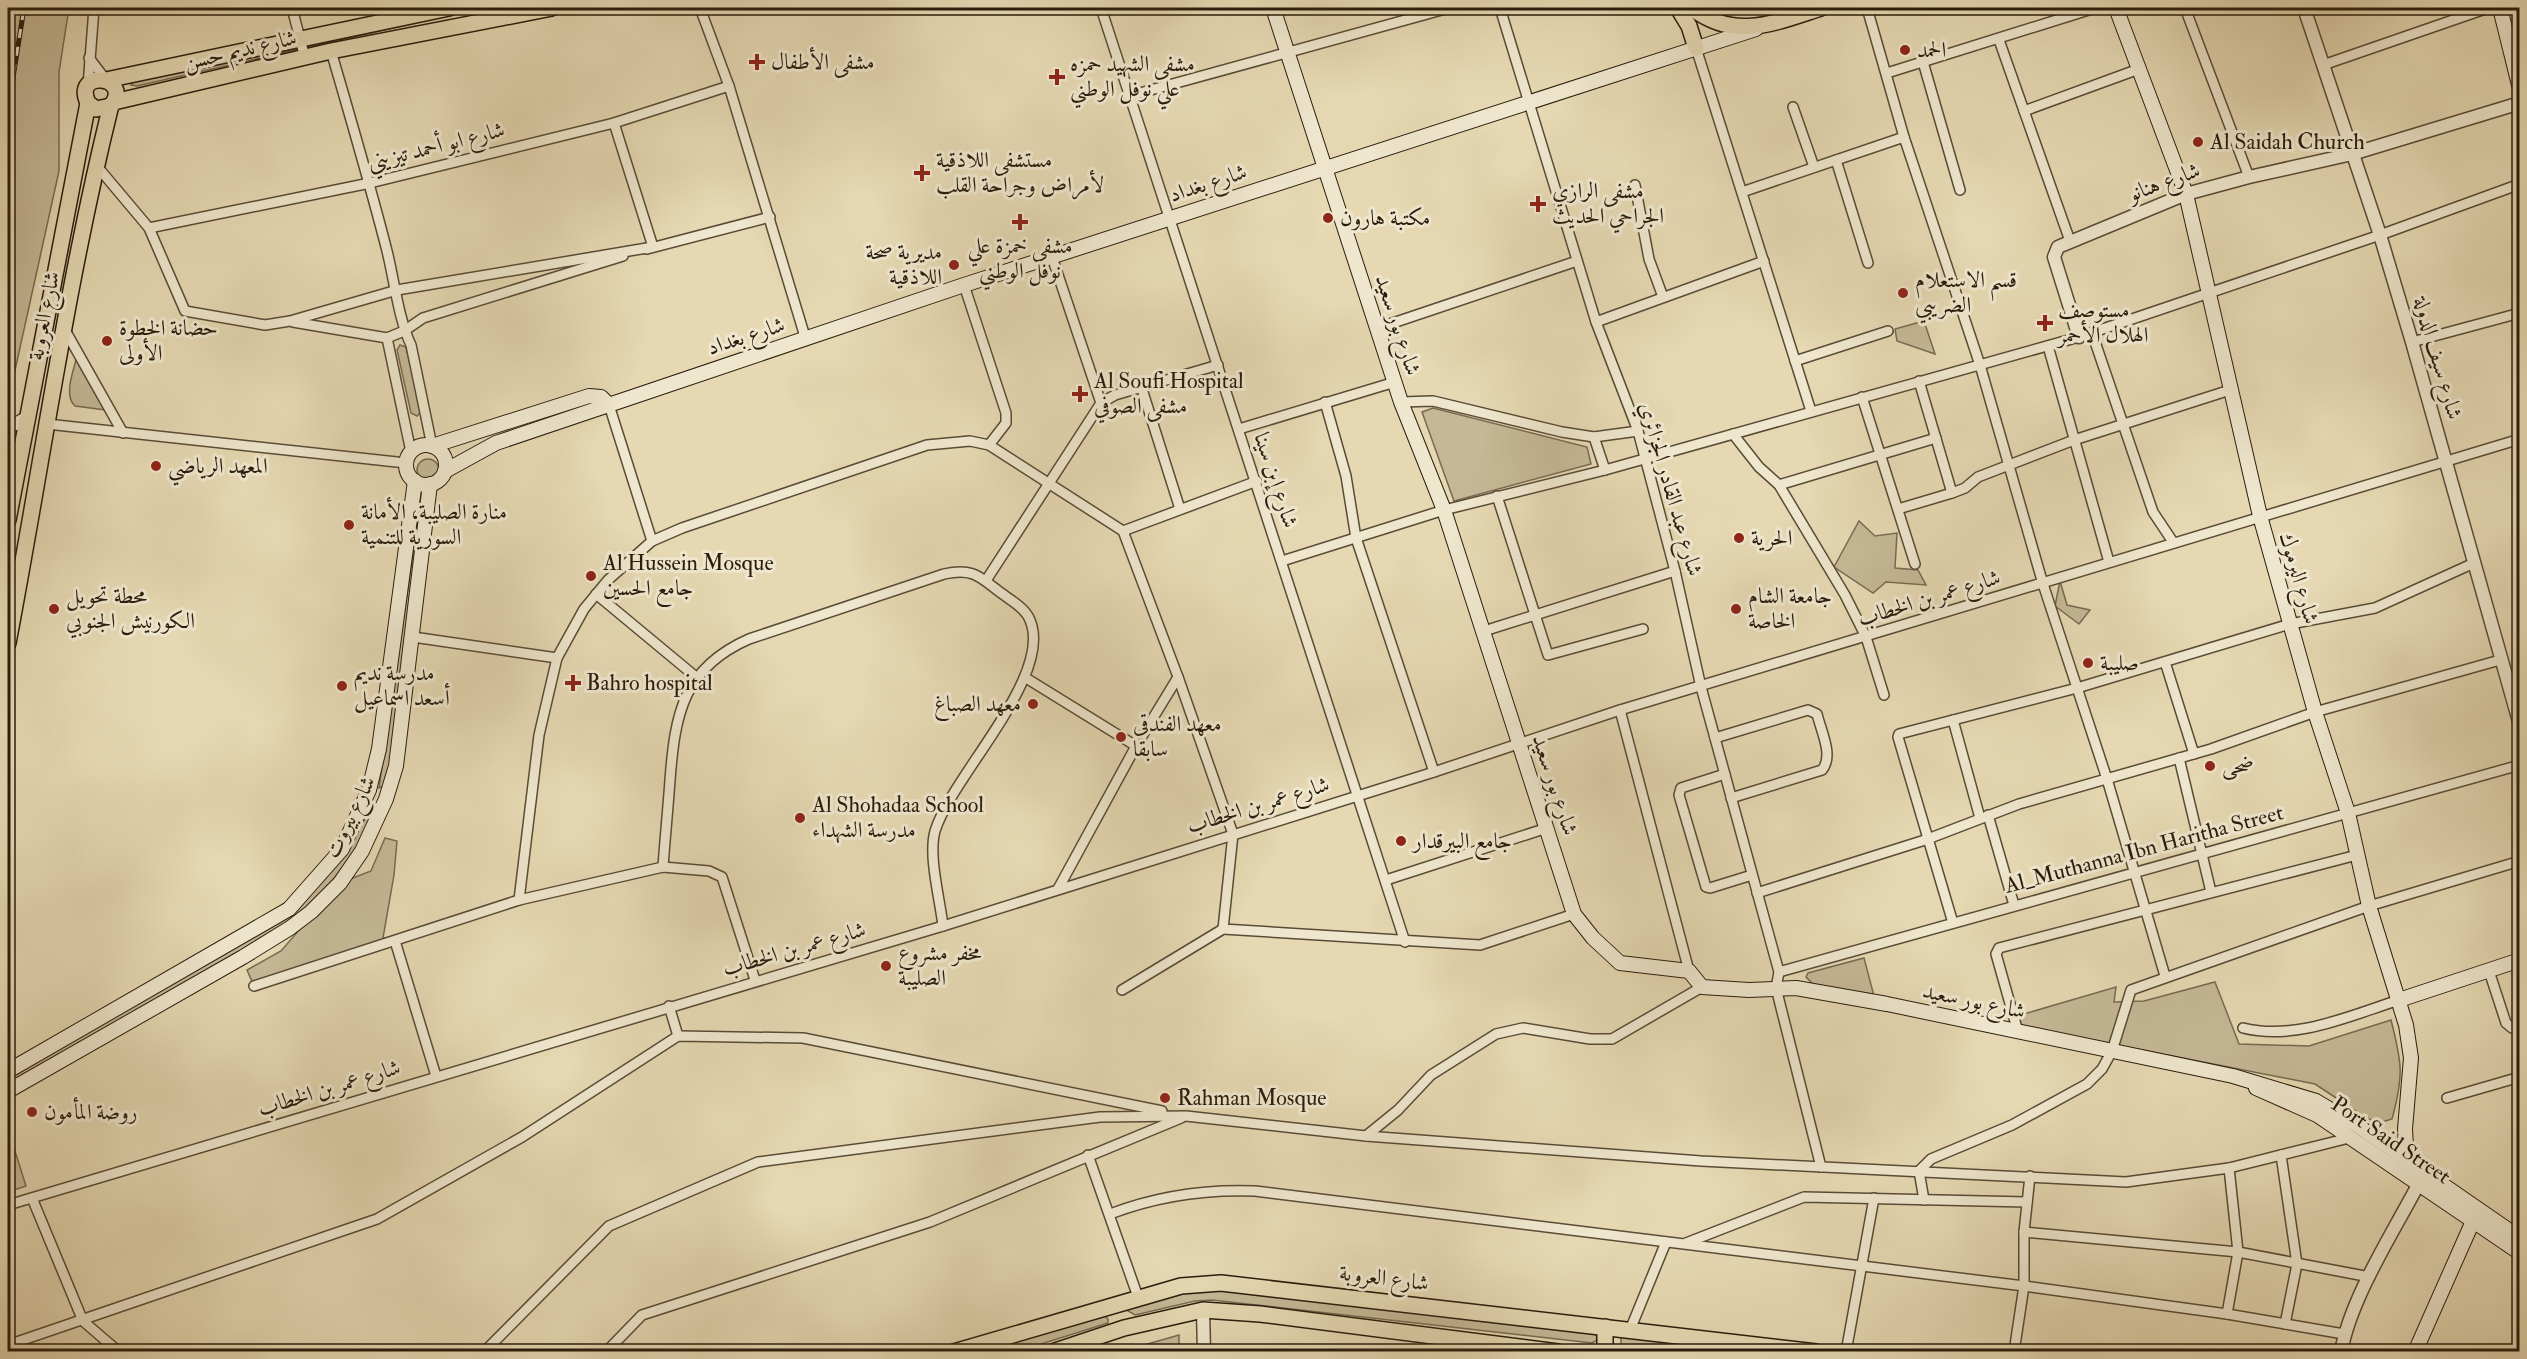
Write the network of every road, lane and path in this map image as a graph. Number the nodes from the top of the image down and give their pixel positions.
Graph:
1 (94, 8) edge
2 (292, 8) edge
3 (449, 8) edge
4 (552, 8) edge
5 (700, 8) edge
6 (1101, 8) edge
7 (1273, 8) edge
8 (1449, 8) edge
9 (1500, 8) edge
10 (1678, 8) edge
11 (1692, 8) edge
12 (1821, 8) edge
13 (1867, 8) edge
14 (2095, 8) edge
15 (2116, 8) edge
16 (2185, 8) edge
17 (2304, 8) edge
18 (2488, 8) edge
19 (2500, 8) edge
20 (1770, 24) junction
21 (299, 37) junction
22 (1999, 39) junction
23 (1696, 48) junction
24 (331, 51) junction
25 (1288, 51) junction
26 (89, 58) junction
27 (304, 58) junction
28 (1923, 62) junction
29 (2323, 65) junction
30 (2139, 69) junction
31 (1887, 73) junction
32 (106, 80) junction
33 (88, 86) junction
34 (729, 86) junction
35 (2520, 89) edge
36 (1129, 96) junction
37 (1529, 101) junction
38 (88, 103) junction
39 (113, 103) junction
40 (2520, 104) edge
41 (1793, 107) dead end
42 (2024, 111) junction
43 (614, 123) junction
44 (1904, 137) junction
45 (2352, 154) junction
46 (1836, 160) junction
47 (96, 165) junction
48 (1814, 167) junction
49 (1324, 170) junction
50 (2249, 177) junction
51 (370, 183) junction
52 (2520, 184) edge
53 (1635, 186) dead end
54 (1960, 190) dead end
55 (1742, 192) junction
56 (2186, 194) junction
57 (770, 217) junction
58 (1169, 219) junction
59 (149, 228) junction
60 (2380, 236) junction
61 (2070, 241) junction
62 (652, 247) junction
63 (1052, 257) junction
64 (1577, 261) junction
65 (1764, 261) junction
66 (1868, 262) dead end
67 (964, 285) junction
68 (397, 290) junction
69 (2209, 294) junction
70 (1664, 297) junction
71 (2520, 313) edge
72 (290, 321) junction
73 (1596, 321) junction
74 (1378, 328) junction
75 (65, 330) junction
76 (404, 331) junction
77 (1888, 331) dead end
78 (2092, 333) junction
79 (2079, 337) junction
80 (387, 338) junction
81 (806, 340) junction
82 (2412, 342) junction
83 (2048, 346) junction
84 (1795, 361) junction
85 (1218, 365) junction
86 (1980, 365) junction
87 (1919, 381) junction
88 (1395, 382) junction
89 (1142, 389) junction
90 (2230, 390) junction
91 (1862, 397) junction
92 (1325, 402) junction
93 (1401, 402) junction
94 (1101, 403) junction
95 (609, 405) junction
96 (1811, 411) junction
97 (28, 417) junction
98 (47, 424) junction
99 (2123, 424) junction
100 (8, 428) edge
101 (1239, 429) junction
102 (1638, 431) junction
103 (123, 433) junction
104 (1733, 434) junction
105 (1594, 437) junction
106 (1936, 438) junction
107 (2520, 439) edge
108 (2074, 440) junction
109 (989, 445) junction
110 (432, 446) junction
111 (1881, 456) junction
112 (409, 458) junction
113 (1644, 459) junction
114 (2446, 461) junction
115 (2010, 466) junction
116 (1605, 470) junction
117 (445, 471) junction
118 (414, 481) junction
119 (1257, 482) junction
120 (430, 484) junction
121 (1049, 484) junction
122 (1779, 485) junction
123 (1952, 493) junction
124 (10, 494) edge
125 (1497, 496) junction
126 (1180, 509) junction
127 (1898, 509) junction
128 (1444, 510) junction
129 (2260, 516) junction
130 (8, 520) edge
131 (1123, 531) junction
132 (1356, 538) junction
133 (652, 541) junction
134 (2173, 542) junction
135 (1282, 561) junction
136 (2109, 562) junction
137 (2474, 563) junction
138 (1915, 564) dead end
139 (1675, 571) junction
140 (987, 579) junction
141 (2043, 584) junction
142 (596, 594) junction
143 (1535, 615) junction
144 (2290, 624) junction
145 (1643, 628) dead end
146 (1484, 631) junction
147 (413, 637) junction
148 (1866, 637) junction
149 (8, 643) edge
150 (556, 658) junction
151 (2500, 660) junction
152 (2165, 662) junction
153 (696, 677) junction
154 (1178, 677) junction
155 (1026, 678) junction
156 (1701, 687) junction
157 (2077, 688) junction
158 (1884, 695) dead end
159 (1620, 710) junction
160 (2315, 712) junction
161 (1953, 720) junction
162 (2520, 725) edge
163 (1715, 738) junction
164 (1519, 744) junction
165 (1136, 747) junction
166 (2194, 754) junction
167 (2179, 758) junction
168 (2520, 765) edge
169 (1434, 772) junction
170 (1725, 774) junction
171 (2107, 779) junction
172 (369, 790) junction
173 (1358, 795) junction
174 (1731, 798) junction
175 (386, 799) junction
176 (2348, 813) junction
177 (1984, 817) junction
178 (1547, 828) junction
179 (1233, 834) junction
180 (1929, 839) junction
181 (2202, 854) junction
182 (2357, 855) junction
183 (2520, 861) edge
184 (663, 867) junction
185 (2136, 873) junction
186 (1752, 875) junction
187 (1386, 880) junction
188 (1058, 889) junction
189 (1756, 892) junction
190 (2211, 892) junction
191 (519, 900) junction
192 (2014, 905) junction
193 (2369, 906) junction
194 (2146, 909) junction
195 (1574, 914) junction
196 (1953, 923) junction
197 (943, 926) junction
198 (1223, 929) junction
199 (395, 941) junction
200 (1405, 942) junction
201 (2520, 960) edge
202 (2489, 970) junction
203 (1689, 971) junction
204 (1779, 972) junction
205 (2165, 976) junction
206 (754, 980) junction
207 (254, 986) dead end
208 (1702, 987) junction
209 (1776, 988) junction
210 (1122, 990) dead end
211 (2399, 1000) junction
212 (669, 1006) junction
213 (2520, 1027) edge
214 (2243, 1028) dead end
215 (2018, 1032) junction
216 (678, 1036) junction
217 (2112, 1051) junction
218 (8, 1071) edge
219 (436, 1076) junction
220 (2233, 1076) junction
221 (2520, 1077) edge
222 (8, 1091) edge
223 (2447, 1098) dead end
224 (1186, 1116) junction
225 (1366, 1136) junction
226 (2349, 1138) junction
227 (1088, 1155) junction
228 (2281, 1155) junction
229 (2411, 1163) junction
230 (1821, 1167) junction
231 (2229, 1168) junction
232 (1919, 1171) junction
233 (2030, 1176) junction
234 (2419, 1183) junction
235 (32, 1198) junction
236 (1874, 1198) junction
237 (1924, 1200) junction
238 (2027, 1202) junction
239 (8, 1205) edge
240 (1110, 1214) junction
241 (2473, 1221) junction
242 (2024, 1232) junction
243 (2520, 1238) edge
244 (1666, 1242) junction
245 (1684, 1244) junction
246 (2238, 1252) junction
247 (2520, 1253) edge
248 (2296, 1264) junction
249 (1860, 1266) junction
250 (2370, 1277) junction
251 (2024, 1286) junction
252 (1138, 1297) junction
253 (1115, 1303) junction
254 (1203, 1310) junction
255 (2227, 1314) junction
256 (83, 1321) junction
257 (2285, 1324) junction
258 (1605, 1327) junction
259 (1124, 1328) junction
260 (1629, 1330) junction
261 (2344, 1334) junction
262 (8, 1345) edge
263 (119, 1352) edge
264 (484, 1352) edge
265 (606, 1352) edge
266 (954, 1352) edge
267 (1052, 1352) edge
268 (1204, 1352) edge
269 (1558, 1352) edge
270 (1605, 1352) edge
271 (1816, 1352) edge
272 (1846, 1352) edge
273 (2014, 1352) edge
274 (2340, 1352) edge
275 (2415, 1352) edge

1 - 26 street
2 - 21 street
3 - 21 main road, شارع نديم حسن
4 - 24 main road, شارع نديم حسن
5 - 34 street
6 - 36 street, شارع إبن سينا
7 - 25 main road, شارع بور سعيد
8 - 25 street
9 - 37 street, شارع عبد القادر الجزائري
10 - 23 main road
11 - 20 main road
12 - 20 main road, شارع بغداد
13 - 31 street
14 - 22 street
15 - 30 main road, شارع اليرموك
16 - 50 street
17 - 29 street, شارع سيف الدولة
18 - 29 street
19 - 35 main road
20 - 23 main road, شارع بغداد
21 - 27 street
21 - 32 main road, شارع نديم حسن
22 - 28 street
22 - 42 street
23 - 37 main road, شارع بغداد
23 - 55 street
24 - 27 main road, شارع نديم حسن
24 - 51 street
25 - 36 street
25 - 49 main road, شارع بور سعيد
26 - 32 street
26 - 33 street
27 - 39 main road, شارع نديم حسن
28 - 31 street
28 - 54 street
29 - 45 street, شارع سيف الدولة
30 - 42 street
30 - 56 main road, شارع اليرموك
31 - 44 street
32 - 33 main road
32 - 39 main road
33 - 38 main road, شارع العروبة
34 - 43 street, شارع ابو أحمد تيزيني
34 - 57 street
36 - 58 street, شارع إبن سينا
37 - 49 main road, شارع بغداد
37 - 64 street, شارع عبد القادر الجزائري
38 - 39 main road
38 - 97 main road, شارع العروبة
39 - 47 main road, شارع العروبة
40 - 45 street, شارع هنانو
41 - 48 street
42 - 61 street
43 - 51 street, شارع ابو أحمد تيزيني
43 - 62 street
44 - 46 street
44 - 86 street
45 - 50 street, شارع هنانو
45 - 60 street, شارع سيف الدولة
46 - 48 street
46 - 66 street
47 - 59 street
47 - 75 main road, شارع العروبة
48 - 55 street
49 - 58 main road, شارع بغداد
49 - 74 main road, شارع بور سعيد
50 - 56 street, شارع هنانو
51 - 59 street, شارع ابو أحمد تيزيني
51 - 68 street
52 - 60 street
53 - 70 street
55 - 65 street
56 - 61 street, شارع هنانو
56 - 69 main road, شارع اليرموك
57 - 62 street
57 - 81 street
58 - 63 main road, شارع بغداد
58 - 85 street, شارع إبن سينا
59 - 72 street
60 - 69 street
60 - 82 street, شارع سيف الدولة
61 - 79 street
62 - 68 street
62 - 76 street
63 - 67 main road, شارع بغداد
63 - 94 street
64 - 73 street, شارع عبد القادر الجزائري
64 - 74 street
65 - 70 street
65 - 84 street
67 - 81 main road, شارع بغداد
67 - 109 street
68 - 72 street
68 - 76 street
69 - 78 street
69 - 90 main road, شارع اليرموك
70 - 73 street
71 - 82 street
72 - 80 street
73 - 102 street, شارع عبد القادر الجزائري
74 - 88 main road, شارع بور سعيد
75 - 98 main road, شارع العروبة
75 - 103 street
76 - 80 street
76 - 110 street
77 - 84 street
78 - 79 street
78 - 99 street
79 - 83 street
80 - 112 street
81 - 95 main road, شارع بغداد
82 - 114 street, شارع سيف الدولة
83 - 86 street
83 - 108 street
84 - 96 street
85 - 89 street
85 - 101 street, شارع إبن سينا
86 - 87 street
86 - 115 street
87 - 91 street
87 - 106 street
88 - 92 street
88 - 93 main road, شارع بور سعيد
89 - 94 street
89 - 126 street
90 - 99 street
90 - 129 main road, شارع اليرموك
91 - 96 street
91 - 111 street
92 - 101 street
92 - 132 street
93 - 105 street
93 - 128 main road, شارع بور سعيد
94 - 121 street
95 - 110 main road
95 - 117 main road, شارع بغداد
95 - 133 street
96 - 104 street
97 - 100 street
97 - 124 main road, شارع العروبة
98 - 103 street
98 - 149 main road, شارع العروبة
99 - 108 street
99 - 134 street
101 - 119 street, شارع إبن سينا
102 - 105 street
102 - 113 street, شارع عبد القادر الجزائري
103 - 112 street
104 - 113 street
104 - 122 street
105 - 116 street
106 - 111 street
106 - 123 street
107 - 114 street, شارع عمر بن الخطاب
108 - 115 street
108 - 136 street
109 - 121 street
109 - 133 street
110 - 112 main road
110 - 117 main road
111 - 122 street
111 - 127 street
112 - 118 main road
113 - 116 street
113 - 139 street, شارع عبد القادر الجزائري
114 - 129 street, شارع عمر بن الخطاب
114 - 137 street, شارع سيف الدولة
115 - 123 street
115 - 141 street
116 - 125 street
117 - 120 main road
118 - 120 main road
118 - 172 main road, شارع بيروت
119 - 126 street
119 - 135 street, شارع إبن سينا
120 - 147 main road, شارع بيروت
121 - 131 street
121 - 140 street
122 - 148 street
123 - 127 street
124 - 130 main road, شارع العروبة
125 - 128 street
125 - 143 street
126 - 131 street
127 - 138 street
128 - 132 street
128 - 146 main road, شارع بور سعيد
129 - 134 street, شارع عمر بن الخطاب
129 - 144 main road, شارع اليرموك
131 - 154 street
132 - 135 street
132 - 169 street
133 - 142 street
134 - 136 street, شارع عمر بن الخطاب
135 - 173 street, شارع إبن سينا
136 - 141 street, شارع عمر بن الخطاب
137 - 144 street
137 - 151 street, شارع سيف الدولة
139 - 143 street
139 - 156 street, شارع عبد القادر الجزائري
140 - 153 street
140 - 155 street
141 - 148 street, شارع عمر بن الخطاب
141 - 157 street
142 - 150 street
142 - 153 street
143 - 145 street
143 - 146 street
144 - 152 street
144 - 160 main road, شارع اليرموك
146 - 164 main road, شارع بور سعيد
147 - 150 street
147 - 175 main road, شارع بيروت
148 - 156 street, شارع عمر بن الخطاب
148 - 158 street
150 - 191 street
151 - 160 street
151 - 162 street, شارع سيف الدولة
152 - 157 street
152 - 166 street
153 - 184 street
154 - 165 street
154 - 179 street
155 - 165 street
155 - 197 street
156 - 159 street, شارع عمر بن الخطاب
156 - 163 street, شارع عبد القادر الجزائري
157 - 161 street
157 - 171 street
159 - 164 street, شارع عمر بن الخطاب
159 - 203 street
160 - 166 street
160 - 176 main road, شارع اليرموك
161 - 177 street
161 - 180 street
163 - 170 street, شارع عبد القادر الجزائري
163 - 174 street
164 - 169 street, شارع عمر بن الخطاب
164 - 178 main road, شارع بور سعيد
165 - 188 street
166 - 167 street
167 - 171 street
167 - 181 street
168 - 176 street, Al_Muthanna Ibn Haritha Street
169 - 173 street, شارع عمر بن الخطاب
170 - 174 street, شارع عبد القادر الجزائري
170 - 186 street
171 - 177 street
171 - 185 street
172 - 175 main road
172 - 218 main road, شارع بيروت
173 - 179 street, شارع عمر بن الخطاب
173 - 187 street, شارع إبن سينا
174 - 186 street, شارع عبد القادر الجزائري
175 - 222 main road, شارع بيروت
176 - 181 street, Al_Muthanna Ibn Haritha Street
176 - 182 main road, شارع اليرموك
177 - 180 street
177 - 192 street
178 - 187 street
178 - 195 main road, شارع بور سعيد
179 - 188 street, شارع عمر بن الخطاب
179 - 198 street
180 - 189 street
180 - 196 street
181 - 185 street, Al_Muthanna Ibn Haritha Street
181 - 190 street
182 - 190 street
182 - 193 main road, شارع اليرموك
183 - 193 street
184 - 191 street
184 - 206 street
185 - 192 street, Al_Muthanna Ibn Haritha Street
185 - 194 street
186 - 189 street, شارع عبد القادر الجزائري
187 - 200 street, شارع إبن سينا
188 - 197 street, شارع عمر بن الخطاب
189 - 204 street, شارع عبد القادر الجزائري
190 - 194 street
191 - 199 street
192 - 196 street, Al_Muthanna Ibn Haritha Street
193 - 205 street
193 - 211 main road, شارع اليرموك
194 - 205 street
194 - 215 street
195 - 200 street
195 - 203 main road, شارع بور سعيد
196 - 204 street, Al_Muthanna Ibn Haritha Street
197 - 206 street, شارع عمر بن الخطاب
198 - 200 street
198 - 210 street
199 - 207 street
199 - 219 street
201 - 202 main road
202 - 211 main road
202 - 213 street
203 - 208 main road
204 - 209 street, شارع عبد القادر الجزائري
205 - 217 street
206 - 212 street, شارع عمر بن الخطاب
208 - 209 main road, شارع بور سعيد
208 - 225 street
209 - 215 main road, شارع بور سعيد
209 - 230 street
211 - 214 street
211 - 229 main road, شارع اليرموك
212 - 216 street
212 - 219 street, شارع عمر بن الخطاب
215 - 217 main road, شارع بور سعيد
216 - 224 street
216 - 256 street
217 - 220 main road, شارع بور سعيد
217 - 232 street
219 - 235 street, شارع عمر بن الخطاب
220 - 226 main road, Port Said Street
220 - 229 main road
221 - 223 street
224 - 225 street
224 - 227 street
224 - 264 street
225 - 230 street
226 - 228 street
226 - 234 main road, Port Said Street
227 - 240 street
227 - 265 street
228 - 231 street
228 - 248 street
229 - 243 main road
230 - 232 street
231 - 233 street
231 - 246 street
232 - 233 street
232 - 237 street
233 - 238 street
234 - 241 main road, Port Said Street
234 - 250 street
235 - 239 street, شارع عمر بن الخطاب
235 - 256 street
236 - 237 street
236 - 245 street
236 - 249 street
237 - 238 street
238 - 242 street
240 - 244 street
240 - 252 street
241 - 247 main road, Port Said Street
241 - 275 main road
242 - 246 street
242 - 251 street
244 - 245 street
244 - 260 street
245 - 249 street
246 - 248 street
246 - 255 street
248 - 250 street
248 - 257 street
249 - 251 street
249 - 272 street
250 - 261 street
251 - 255 street
251 - 273 street
252 - 253 main road, شارع العروبة
252 - 258 main road, شارع العروبة
253 - 259 main road
253 - 266 main road, شارع العروبة
254 - 259 main road
254 - 268 street
254 - 269 main road
255 - 257 street
256 - 262 street
256 - 263 street
257 - 261 street
258 - 260 main road, شارع العروبة
258 - 270 main road
259 - 267 main road
260 - 271 main road, شارع العروبة
261 - 274 street

